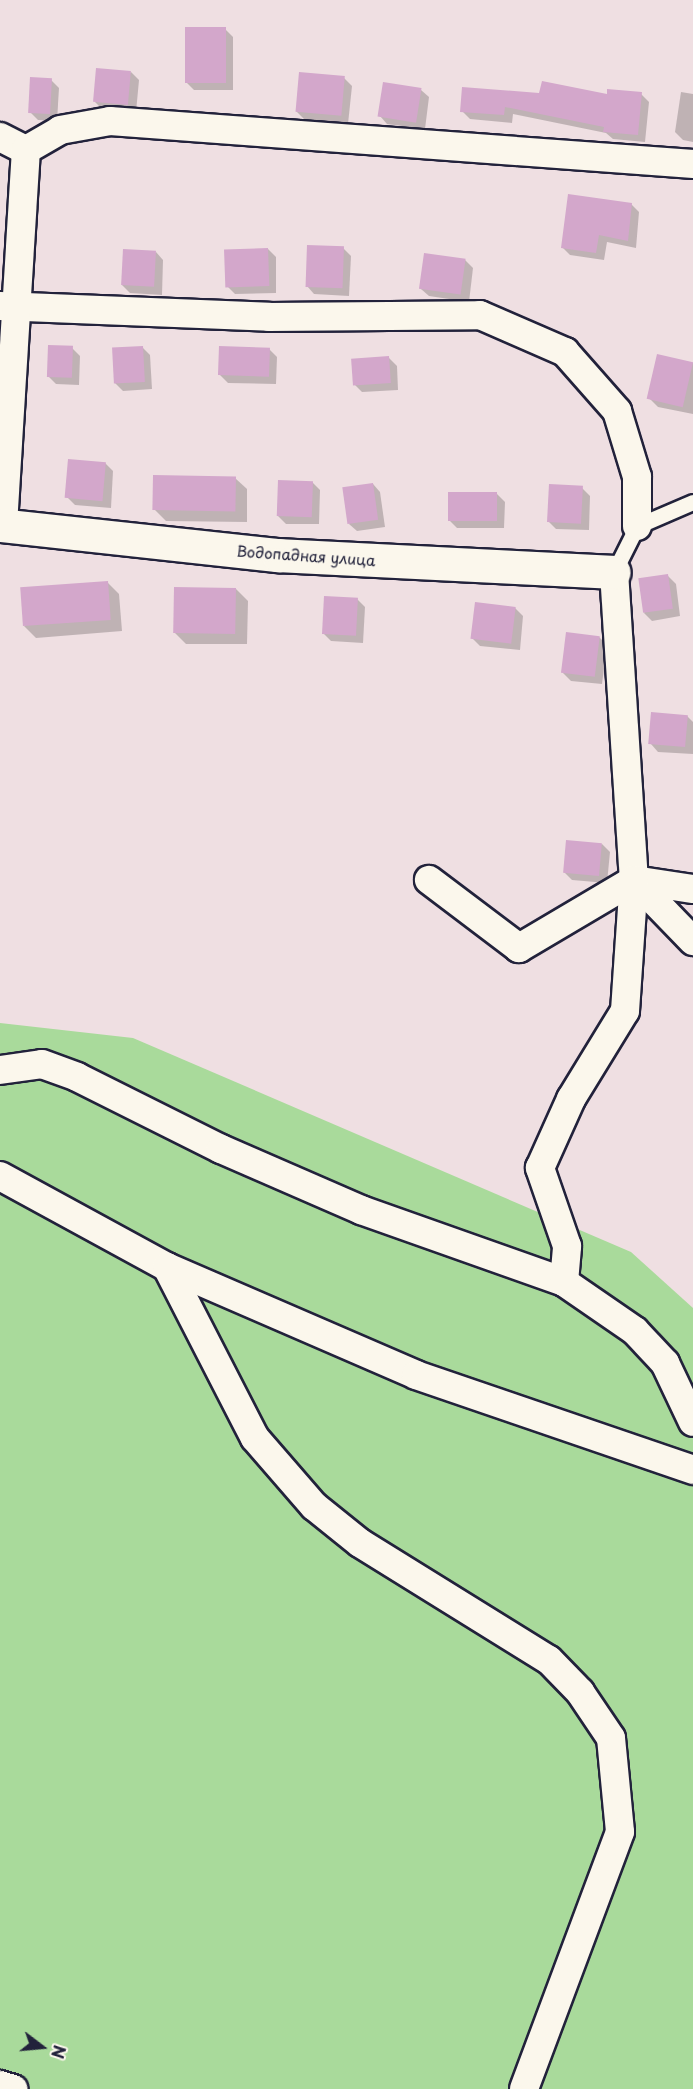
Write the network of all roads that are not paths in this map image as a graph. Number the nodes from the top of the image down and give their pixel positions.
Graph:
1 (0, 136) edge
2 (26, 150) junction
3 (693, 164) edge
4 (8, 307) edge
5 (693, 502) edge
6 (2, 525) edge
7 (637, 526) junction
8 (614, 572) junction
9 (429, 880) dead end
10 (634, 880) junction
11 (693, 889) edge
12 (693, 941) edge
13 (0, 1070) edge
14 (0, 1176) edge
15 (167, 1267) junction
16 (564, 1282) junction
17 (693, 1422) edge
18 (693, 1470) edge
19 (0, 2085) edge
20 (14, 2089) edge
21 (524, 2089) edge

1 - 2 street
2 - 3 street
2 - 4 street
4 - 6 street
4 - 7 street
5 - 7 lane
6 - 8 street, Водопадная улица
7 - 8 lane
8 - 10 street
9 - 10 street
10 - 11 street
10 - 12 street
10 - 16 street
13 - 16 street
14 - 15 street
15 - 18 street
15 - 21 street
16 - 17 street
19 - 20 street

